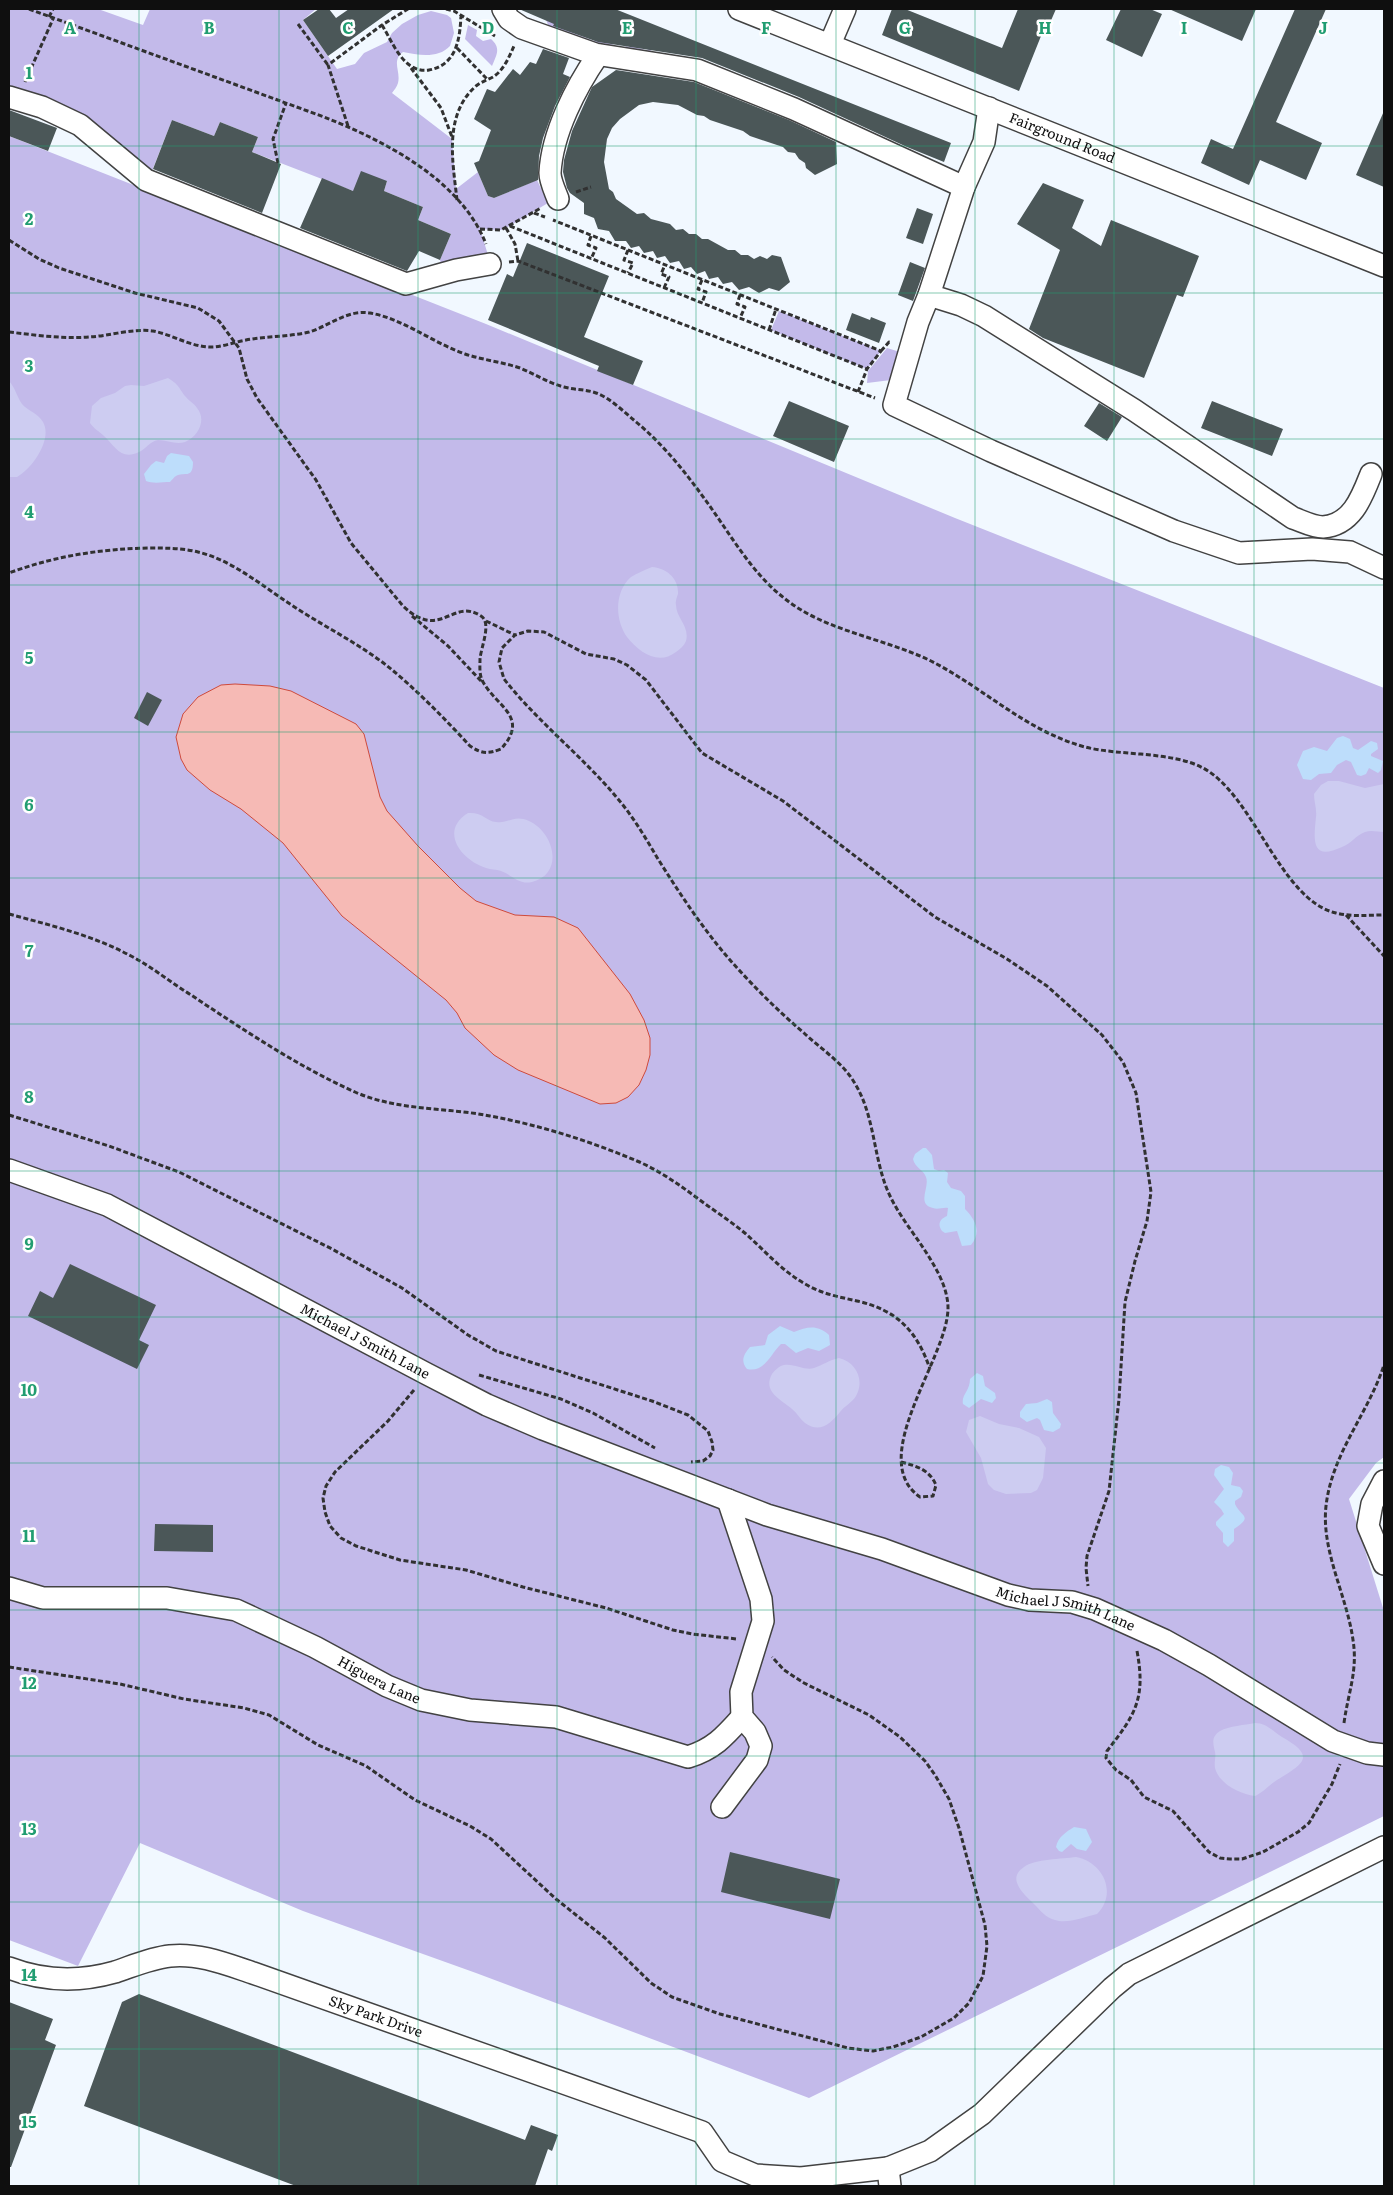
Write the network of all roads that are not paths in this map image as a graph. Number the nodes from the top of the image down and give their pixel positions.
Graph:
1 (503, 9) edge
2 (739, 9) edge
3 (845, 9) edge
4 (830, 44) junction
5 (598, 55) junction
6 (13, 98) edge
7 (989, 108) junction
8 (964, 187) junction
9 (553, 201) road end
10 (490, 264) road end
11 (1384, 266) edge
12 (929, 295) junction
13 (1371, 474) dead end
14 (1384, 568) edge
15 (9, 1170) edge
16 (1384, 1481) edge
17 (728, 1500) junction
18 (1384, 1564) edge
19 (9, 1588) edge
20 (742, 1717) junction
21 (1384, 1755) edge
22 (722, 1807) dead end
23 (1384, 1848) edge
24 (9, 1968) edge
25 (889, 2177) edge

1 - 5 street
2 - 4 street, Fairground Road
3 - 4 street
4 - 7 street, Fairground Road
5 - 8 street
5 - 9 street
6 - 10 street
7 - 8 street
7 - 11 street, Fairground Road
8 - 12 street
12 - 13 street
12 - 14 street
15 - 17 street, Michael J Smith Lane
16 - 18 street
17 - 20 street
17 - 21 street, Michael J Smith Lane
19 - 20 street, Higuera Lane
20 - 22 street
23 - 25 street
24 - 25 street, Sky Park Drive

